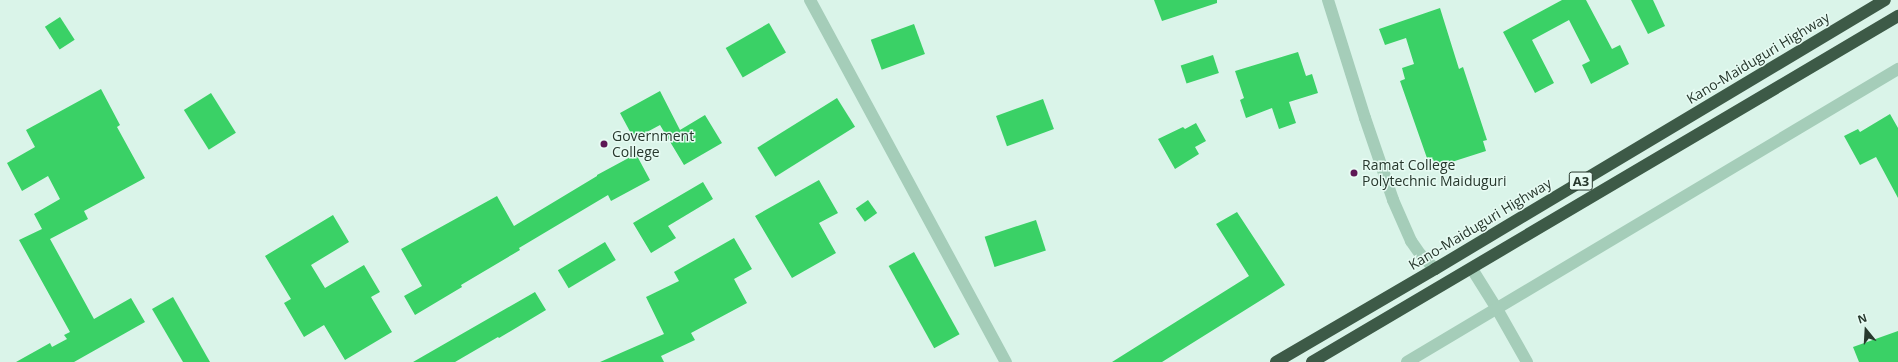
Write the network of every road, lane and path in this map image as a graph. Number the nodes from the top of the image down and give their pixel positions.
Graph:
1 (810, 0) edge
2 (1328, 0) edge
3 (1885, 0) edge
4 (1898, 16) edge
5 (1898, 69) edge
6 (1435, 269) junction
7 (1472, 269) junction
8 (1497, 309) junction
9 (1006, 362) edge
10 (1276, 362) edge
11 (1312, 362) edge
12 (1407, 362) edge
13 (1527, 362) edge

1 - 9 street
2 - 6 street
3 - 6 highway, Kano-Maiduguri Highway / A3
4 - 7 highway, A3
5 - 8 street
6 - 10 highway, Kano-Maiduguri Highway / A3
7 - 8 street
7 - 11 highway, A3
8 - 12 street
8 - 13 street

